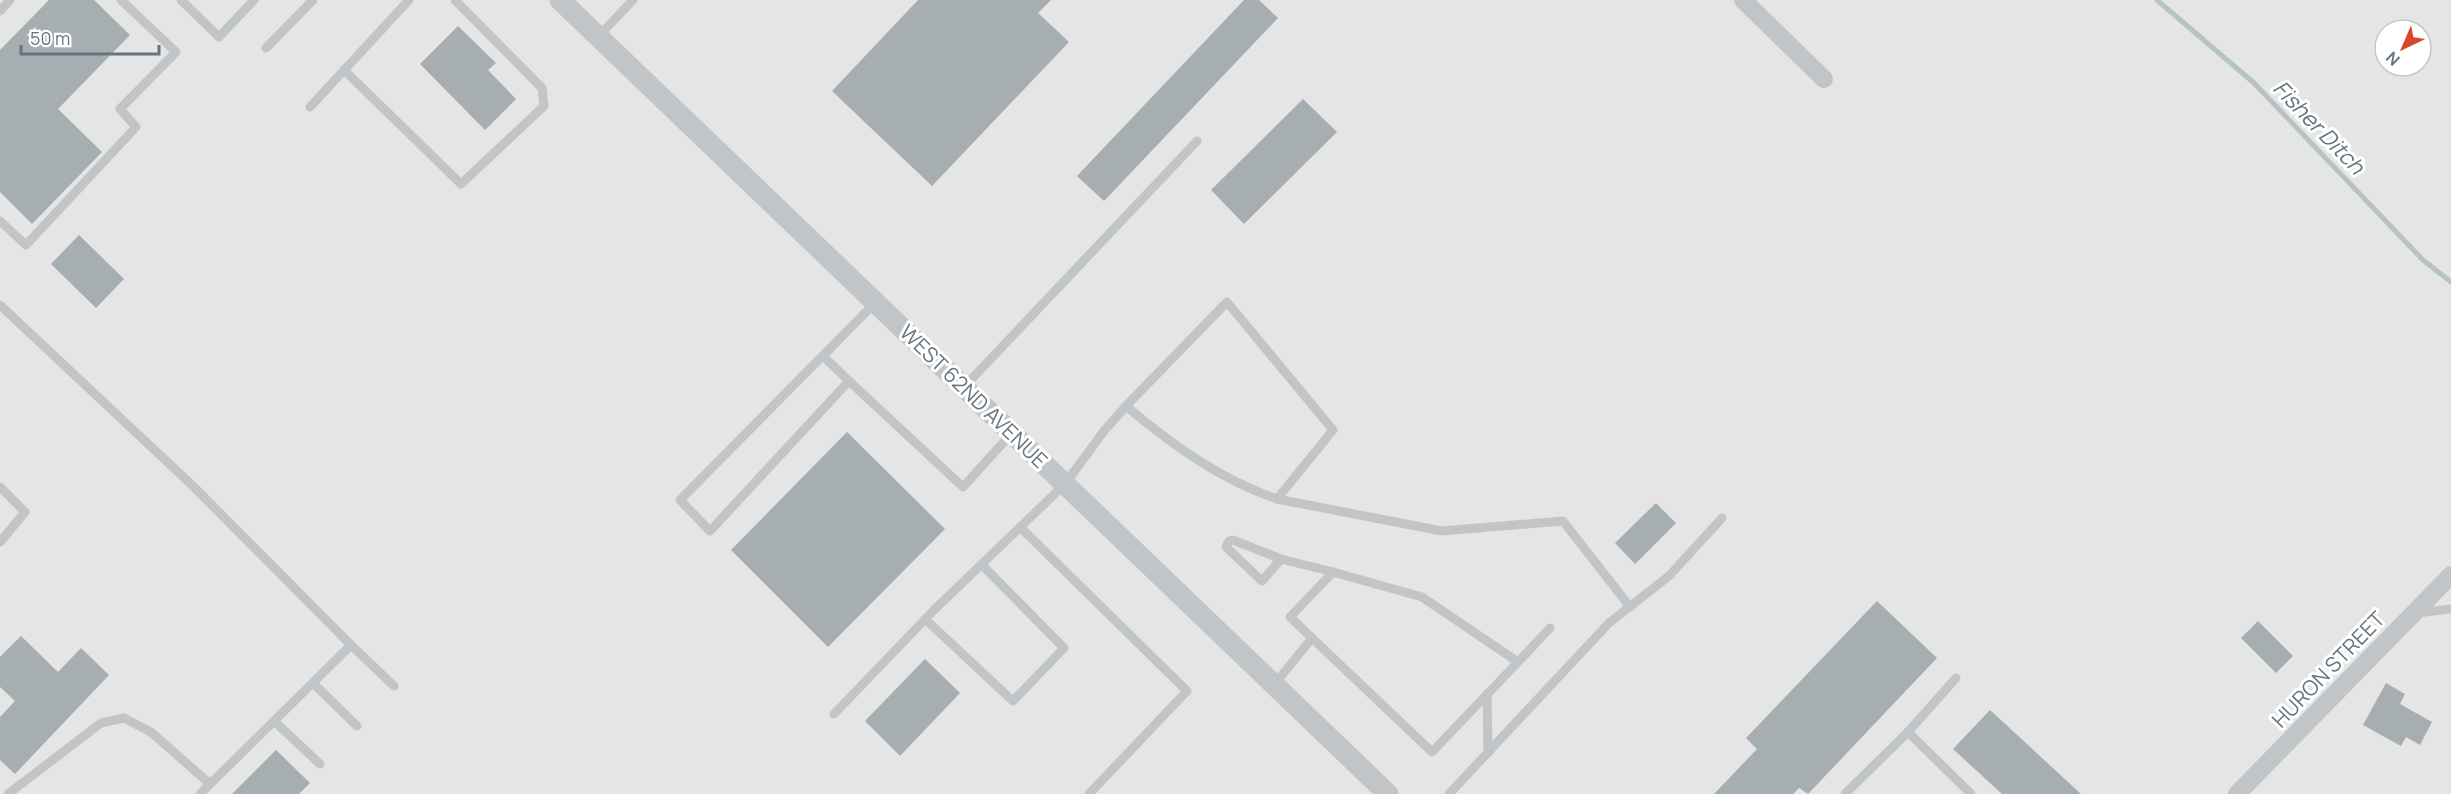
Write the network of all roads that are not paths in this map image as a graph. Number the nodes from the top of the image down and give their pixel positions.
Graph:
1 (10, 0) edge
2 (121, 0) edge
3 (181, 0) edge
4 (254, 0) edge
5 (313, 0) edge
6 (409, 0) edge
7 (455, 0) edge
8 (560, 0) edge
9 (633, 0) edge
10 (1743, 0) edge
11 (0, 11) edge
12 (598, 37) junction
13 (266, 48) dead end
14 (344, 70) junction
15 (1824, 79) dead end
16 (310, 107) dead end
17 (1197, 141) dead end
18 (0, 221) edge
19 (877, 302) junction
20 (0, 305) edge
21 (823, 356) junction
22 (849, 381) junction
23 (965, 386) junction
24 (1126, 406) junction
25 (1012, 433) junction
26 (1065, 484) junction
27 (0, 487) edge
28 (1277, 499) junction
29 (1722, 518) dead end
30 (1020, 527) junction
31 (0, 542) edge
32 (1281, 560) junction
33 (982, 565) junction
34 (1334, 572) junction
35 (2451, 574) edge
36 (1630, 607) junction
37 (2451, 609) edge
38 (2413, 613) junction
39 (926, 619) junction
40 (1550, 628) dead end
41 (1312, 638) junction
42 (351, 645) junction
43 (1518, 662) junction
44 (1956, 678) dead end
45 (313, 683) junction
46 (1274, 685) junction
47 (394, 686) dead end
48 (1487, 694) junction
49 (834, 714) dead end
50 (274, 721) junction
51 (357, 726) dead end
52 (1908, 732) junction
53 (1488, 753) junction
54 (320, 764) dead end
55 (210, 784) junction
56 (8, 794) edge
57 (200, 794) edge
58 (1089, 794) edge
59 (1388, 794) edge
60 (1449, 794) edge
61 (1845, 794) edge
62 (1971, 794) edge
63 (2237, 794) edge

1 - 11 lane
2 - 18 lane
3 - 4 lane
5 - 13 lane
6 - 14 lane
7 - 14 lane
8 - 12 street, WEST 62ND AVENUE
9 - 12 lane
10 - 15 street
12 - 19 street, WEST 62ND AVENUE
14 - 16 lane
17 - 23 lane
19 - 21 lane
19 - 23 street, WEST 62ND AVENUE
20 - 42 lane
21 - 22 lane
21 - 22 lane
22 - 25 lane
23 - 25 street, WEST 62ND AVENUE
24 - 26 lane
24 - 28 lane
24 - 28 lane
25 - 26 street, WEST 62ND AVENUE
26 - 30 lane
26 - 46 street, WEST 62ND AVENUE
27 - 31 lane
28 - 36 lane
29 - 36 lane
30 - 33 lane
30 - 58 lane
32 - 32 lane
32 - 34 lane
33 - 39 lane
33 - 39 lane
34 - 41 lane
34 - 43 lane
35 - 38 street, HURON STREET
36 - 53 lane
37 - 38 lane
38 - 63 street, HURON STREET
39 - 49 lane
40 - 43 lane
41 - 46 lane
41 - 48 lane
42 - 45 lane
42 - 47 lane
43 - 48 lane
44 - 52 lane
45 - 50 lane
45 - 51 lane
46 - 59 street, WEST 62ND AVENUE
48 - 53 lane
50 - 54 lane
50 - 55 lane
52 - 61 lane
52 - 62 lane
53 - 60 lane
55 - 56 lane
55 - 57 lane

